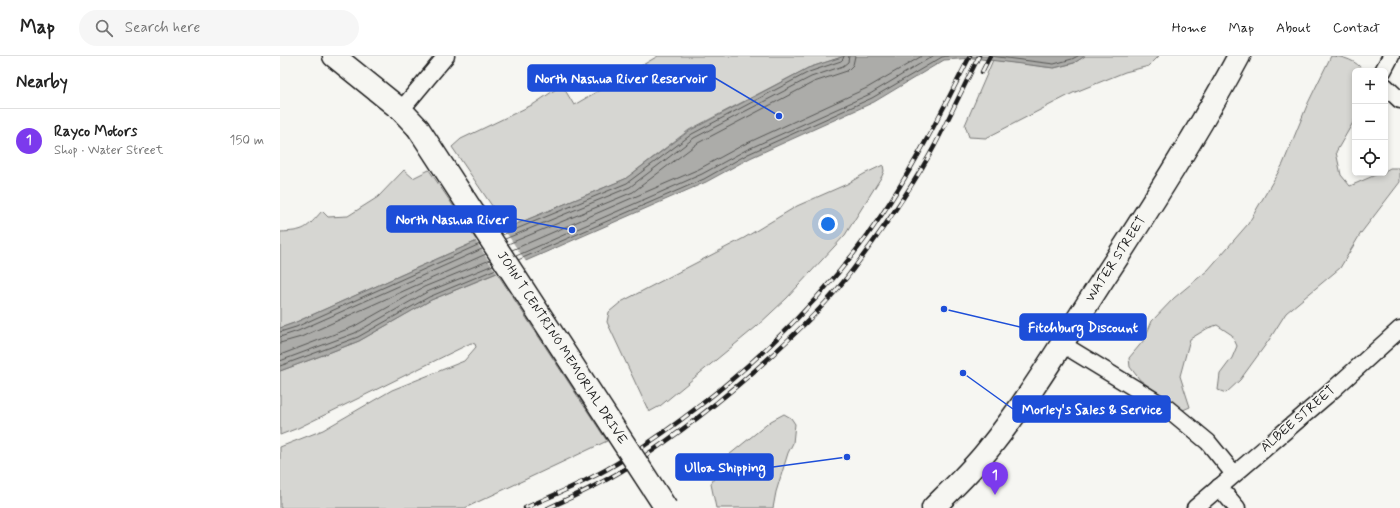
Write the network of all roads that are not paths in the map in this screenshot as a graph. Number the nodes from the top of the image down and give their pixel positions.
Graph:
1 (334, 56) edge
2 (446, 56) edge
3 (1239, 56) edge
4 (1391, 56) edge
5 (1385, 68) edge
6 (1388, 89) edge
7 (1400, 100) edge
8 (401, 110) junction
9 (1400, 329) edge
10 (1062, 344) junction
11 (1234, 474) junction
12 (1219, 487) junction
13 (666, 508) edge
14 (933, 508) edge
15 (1195, 508) edge
16 (1237, 508) edge

1 - 8 main road, JOHN T CENTRINO MEMORIAL DRIVE
2 - 8 street
3 - 10 main road, WATER STREET
4 - 5 street
6 - 7 street
8 - 13 main road, JOHN T CENTRINO MEMORIAL DRIVE, bridge
9 - 11 street, ALBEE STREET
10 - 11 street
10 - 14 main road, WATER STREET
11 - 12 street, ALBEE STREET
12 - 15 street, ALBEE STREET
12 - 16 street

